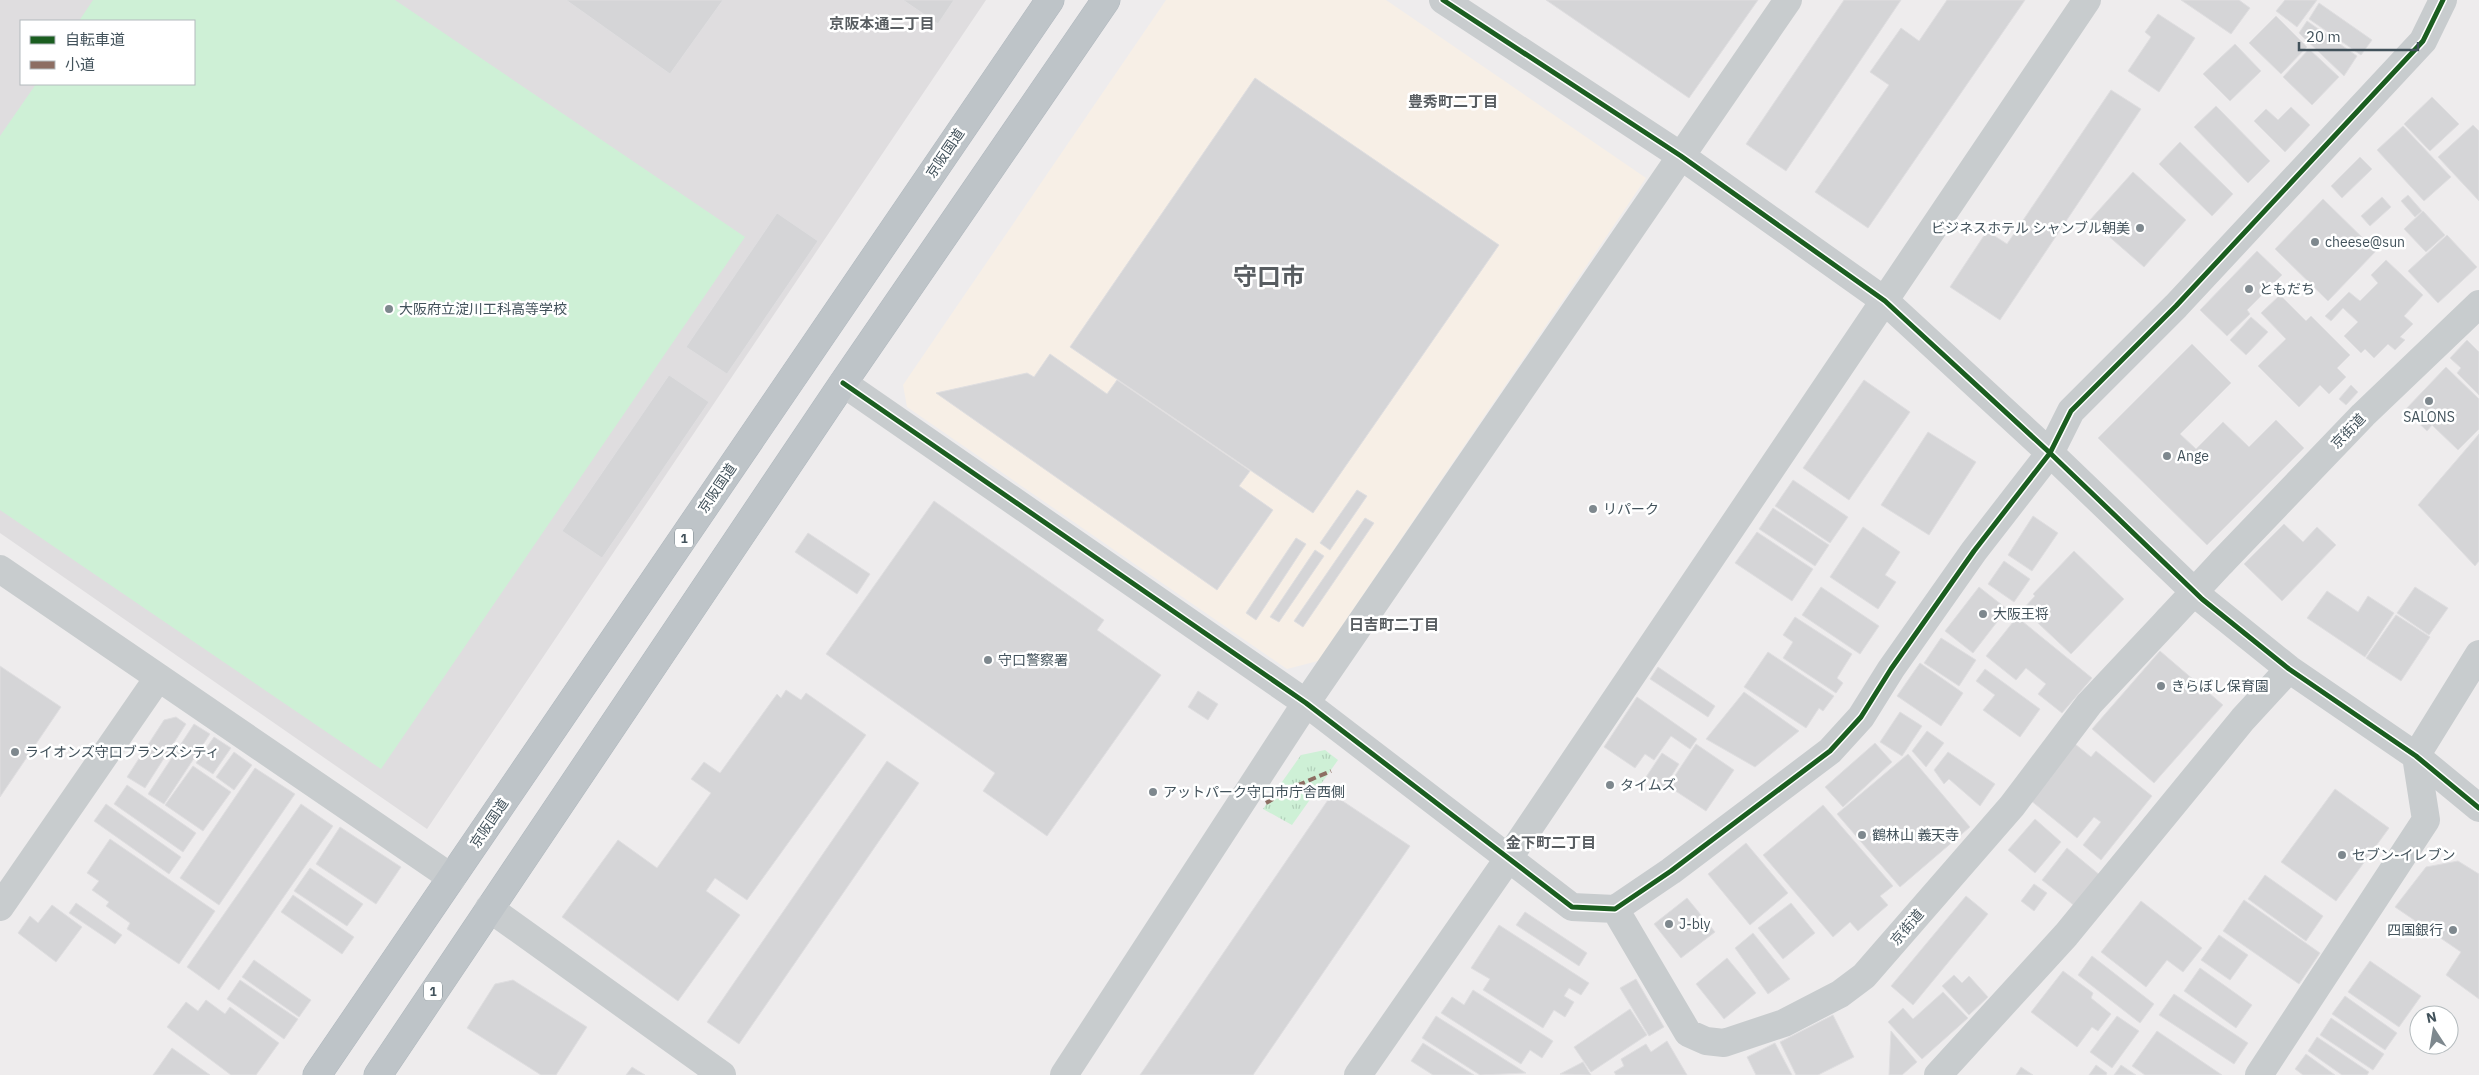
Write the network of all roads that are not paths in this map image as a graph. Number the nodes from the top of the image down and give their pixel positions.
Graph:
1 (1050, 0) edge
2 (1106, 0) edge
3 (1443, 0) edge
4 (1788, 0) edge
5 (2087, 0) edge
6 (2443, 0) edge
7 (1473, 8) edge
8 (1681, 156) junction
9 (1885, 301) junction
10 (2479, 304) edge
11 (843, 383) junction
12 (2050, 453) junction
13 (0, 569) edge
14 (2479, 654) edge
15 (2289, 669) junction
16 (158, 678) junction
17 (1306, 703) junction
18 (2416, 756) junction
19 (2479, 808) edge
20 (1508, 859) junction
21 (452, 878) junction
22 (0, 907) edge
23 (489, 908) junction
24 (1615, 909) junction
25 (317, 1075) edge
26 (378, 1075) edge
27 (722, 1075) edge
28 (1064, 1075) edge
29 (1358, 1075) edge
30 (1938, 1075) edge
31 (2259, 1075) edge

1 - 21 highway, 京阪国道 / 1
2 - 11 highway, 1
3 - 7 street
4 - 8 street
5 - 9 street
6 - 12 street
7 - 8 street
8 - 9 street
8 - 17 street
9 - 12 street
9 - 20 street
10 - 24 street, 京街道, bridge
11 - 17 street
11 - 23 highway, 1
12 - 15 street
12 - 24 street
13 - 16 street
14 - 18 street
15 - 18 street
15 - 30 street
16 - 21 street
16 - 22 street
17 - 20 street
17 - 28 street
18 - 19 street
18 - 31 street
20 - 24 street
20 - 29 street
21 - 25 highway, 京阪国道 / 1
23 - 26 highway, 1
23 - 27 street

